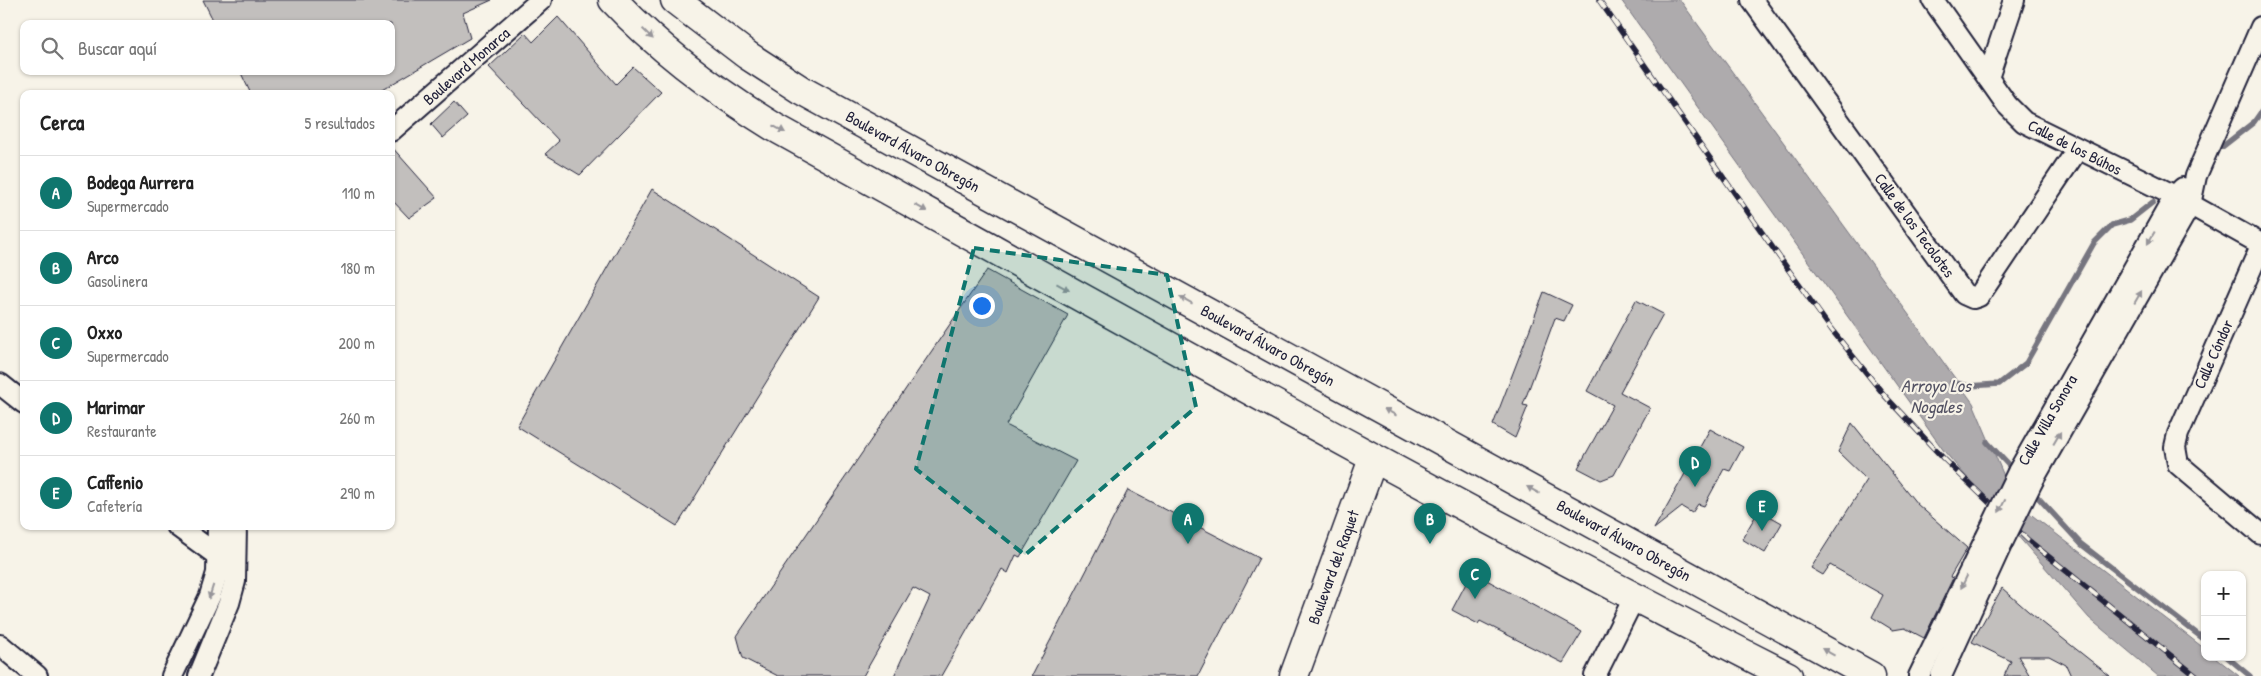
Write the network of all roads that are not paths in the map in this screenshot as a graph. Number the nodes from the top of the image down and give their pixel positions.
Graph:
1 (541, 0) edge
2 (613, 0) edge
3 (675, 0) edge
4 (1752, 0) edge
5 (1934, 0) edge
6 (2014, 0) edge
7 (2261, 27) edge
8 (1988, 78) junction
9 (395, 128) edge
10 (2077, 150) junction
11 (2183, 200) junction
12 (2261, 245) edge
13 (0, 384) edge
14 (20, 400) edge
15 (1373, 459) junction
16 (182, 530) edge
17 (218, 530) edge
18 (236, 530) edge
19 (2261, 534) edge
20 (1993, 542) junction
21 (218, 556) junction
22 (1634, 598) junction
23 (0, 645) edge
24 (1863, 674) edge
25 (36, 676) edge
26 (172, 676) edge
27 (198, 676) edge
28 (1294, 676) edge
29 (1595, 676) edge
30 (1788, 676) edge
31 (1919, 676) edge
32 (1940, 676) edge

1 - 9 street, Boulevard Monarca
2 -> 15 main road
24 -> 3 main road, Boulevard Álvaro Obregón
4 - 10 street, Calle de los Tecolotes
5 - 8 street, Calle de los Búhos
6 - 8 street
7 - 11 street, Calle Villa Sonora
8 - 10 street, Calle de los Búhos
10 - 11 street, Calle de los Búhos
11 - 12 street, Calle de los Búhos
11 - 20 street, Calle Villa Sonora, bridge
12 - 19 street, Calle Cóndor
13 - 14 street
15 - 22 main road
15 - 28 main road, Boulevard del Raquet
16 - 21 street
17 - 21 street
18 - 27 street
20 -> 31 street, Calle Villa Sonora
20 - 32 street, Calle Villa Sonora
21 -> 26 street
22 - 29 street
22 - 30 main road
23 - 25 street

